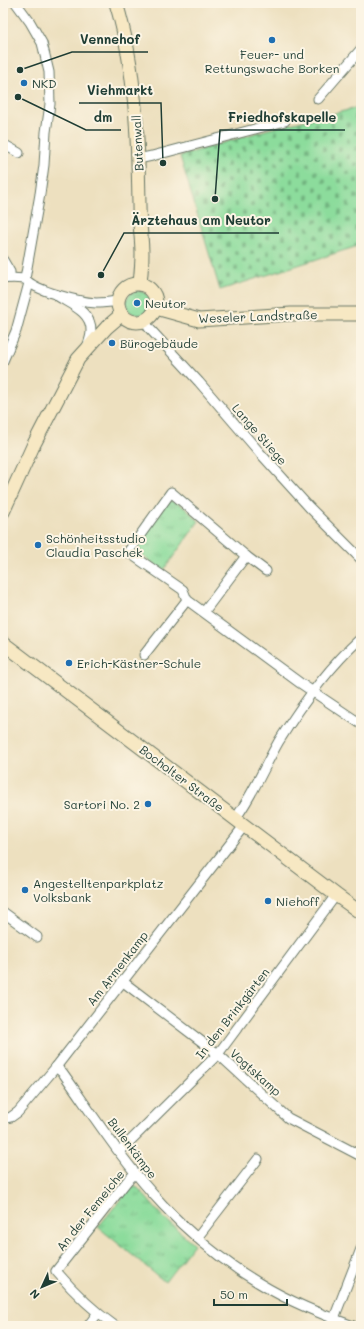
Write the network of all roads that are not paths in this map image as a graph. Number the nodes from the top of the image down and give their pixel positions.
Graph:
1 (16, 3) edge
2 (116, 3) edge
3 (361, 49) edge
4 (318, 99) dead end
5 (285, 121) dead end
6 (3, 144) edge
7 (19, 153) dead end
8 (138, 159) junction
9 (3, 260) edge
10 (6, 279) edge
11 (27, 281) junction
12 (140, 284) junction
13 (53, 293) junction
14 (118, 301) junction
15 (156, 308) junction
16 (361, 314) edge
17 (121, 315) junction
18 (145, 321) junction
19 (87, 347) junction
20 (3, 361) edge
21 (3, 512) edge
22 (246, 556) junction
23 (361, 559) edge
24 (266, 571) dead end
25 (187, 600) junction
26 (204, 612) junction
27 (361, 638) edge
28 (3, 643) edge
29 (144, 655) dead end
30 (313, 690) junction
31 (361, 724) edge
32 (240, 822) junction
33 (336, 895) junction
34 (3, 912) edge
35 (361, 913) edge
36 (37, 937) dead end
37 (122, 981) junction
38 (218, 1054) junction
39 (56, 1067) junction
40 (3, 1119) edge
41 (119, 1151) junction
42 (361, 1156) edge
43 (258, 1159) dead end
44 (136, 1173) junction
45 (197, 1238) junction
46 (361, 1249) edge
47 (98, 1314) junction
48 (332, 1322) edge
49 (88, 1326) edge
50 (115, 1326) edge
51 (352, 1326) edge

1 - 11 street
2 - 8 main road, Butenwall
3 - 4 street
5 - 8 street
6 - 7 street
8 - 12 main road, Butenwall
9 - 10 street
10 - 11 street
11 - 13 street
11 - 20 street
12 - 14 main road
12 - 15 main road
13 - 14 street
13 - 19 street
14 - 17 main road
15 - 16 main road, Weseler Landstraße
15 - 18 main road
17 - 18 main road
17 - 19 main road
18 - 23 street, Lange Stiege
19 - 21 main road
22 - 24 street
22 - 25 street
22 - 26 street
25 - 26 street
25 - 29 street
26 - 30 street
27 - 30 street, Am Armenkamp
28 - 32 main road, Bocholter Straße
30 - 31 street
30 - 32 street, Am Armenkamp
32 - 33 main road, Bocholter Straße
32 - 37 street, Am Armenkamp
33 - 35 main road, Bocholter Straße
33 - 38 street, In den Brinkgärten
34 - 36 street
37 - 38 street, Vogtskamp
37 - 39 street, Am Armenkamp
38 - 41 street, In den Brinkgärten
38 - 42 street, Vogtskamp
39 - 40 street, Am Armenkamp
39 - 41 street, Bullenkämpe
41 - 44 street, Bullenkämpe
43 - 45 street
44 - 45 street, Bullenkämpe
44 - 47 street, An der Femeiche
45 - 48 street, Bullenkämpe
46 - 48 street
47 - 49 street
47 - 50 street, An der Femeiche
48 - 51 street, Bullenkämpe

